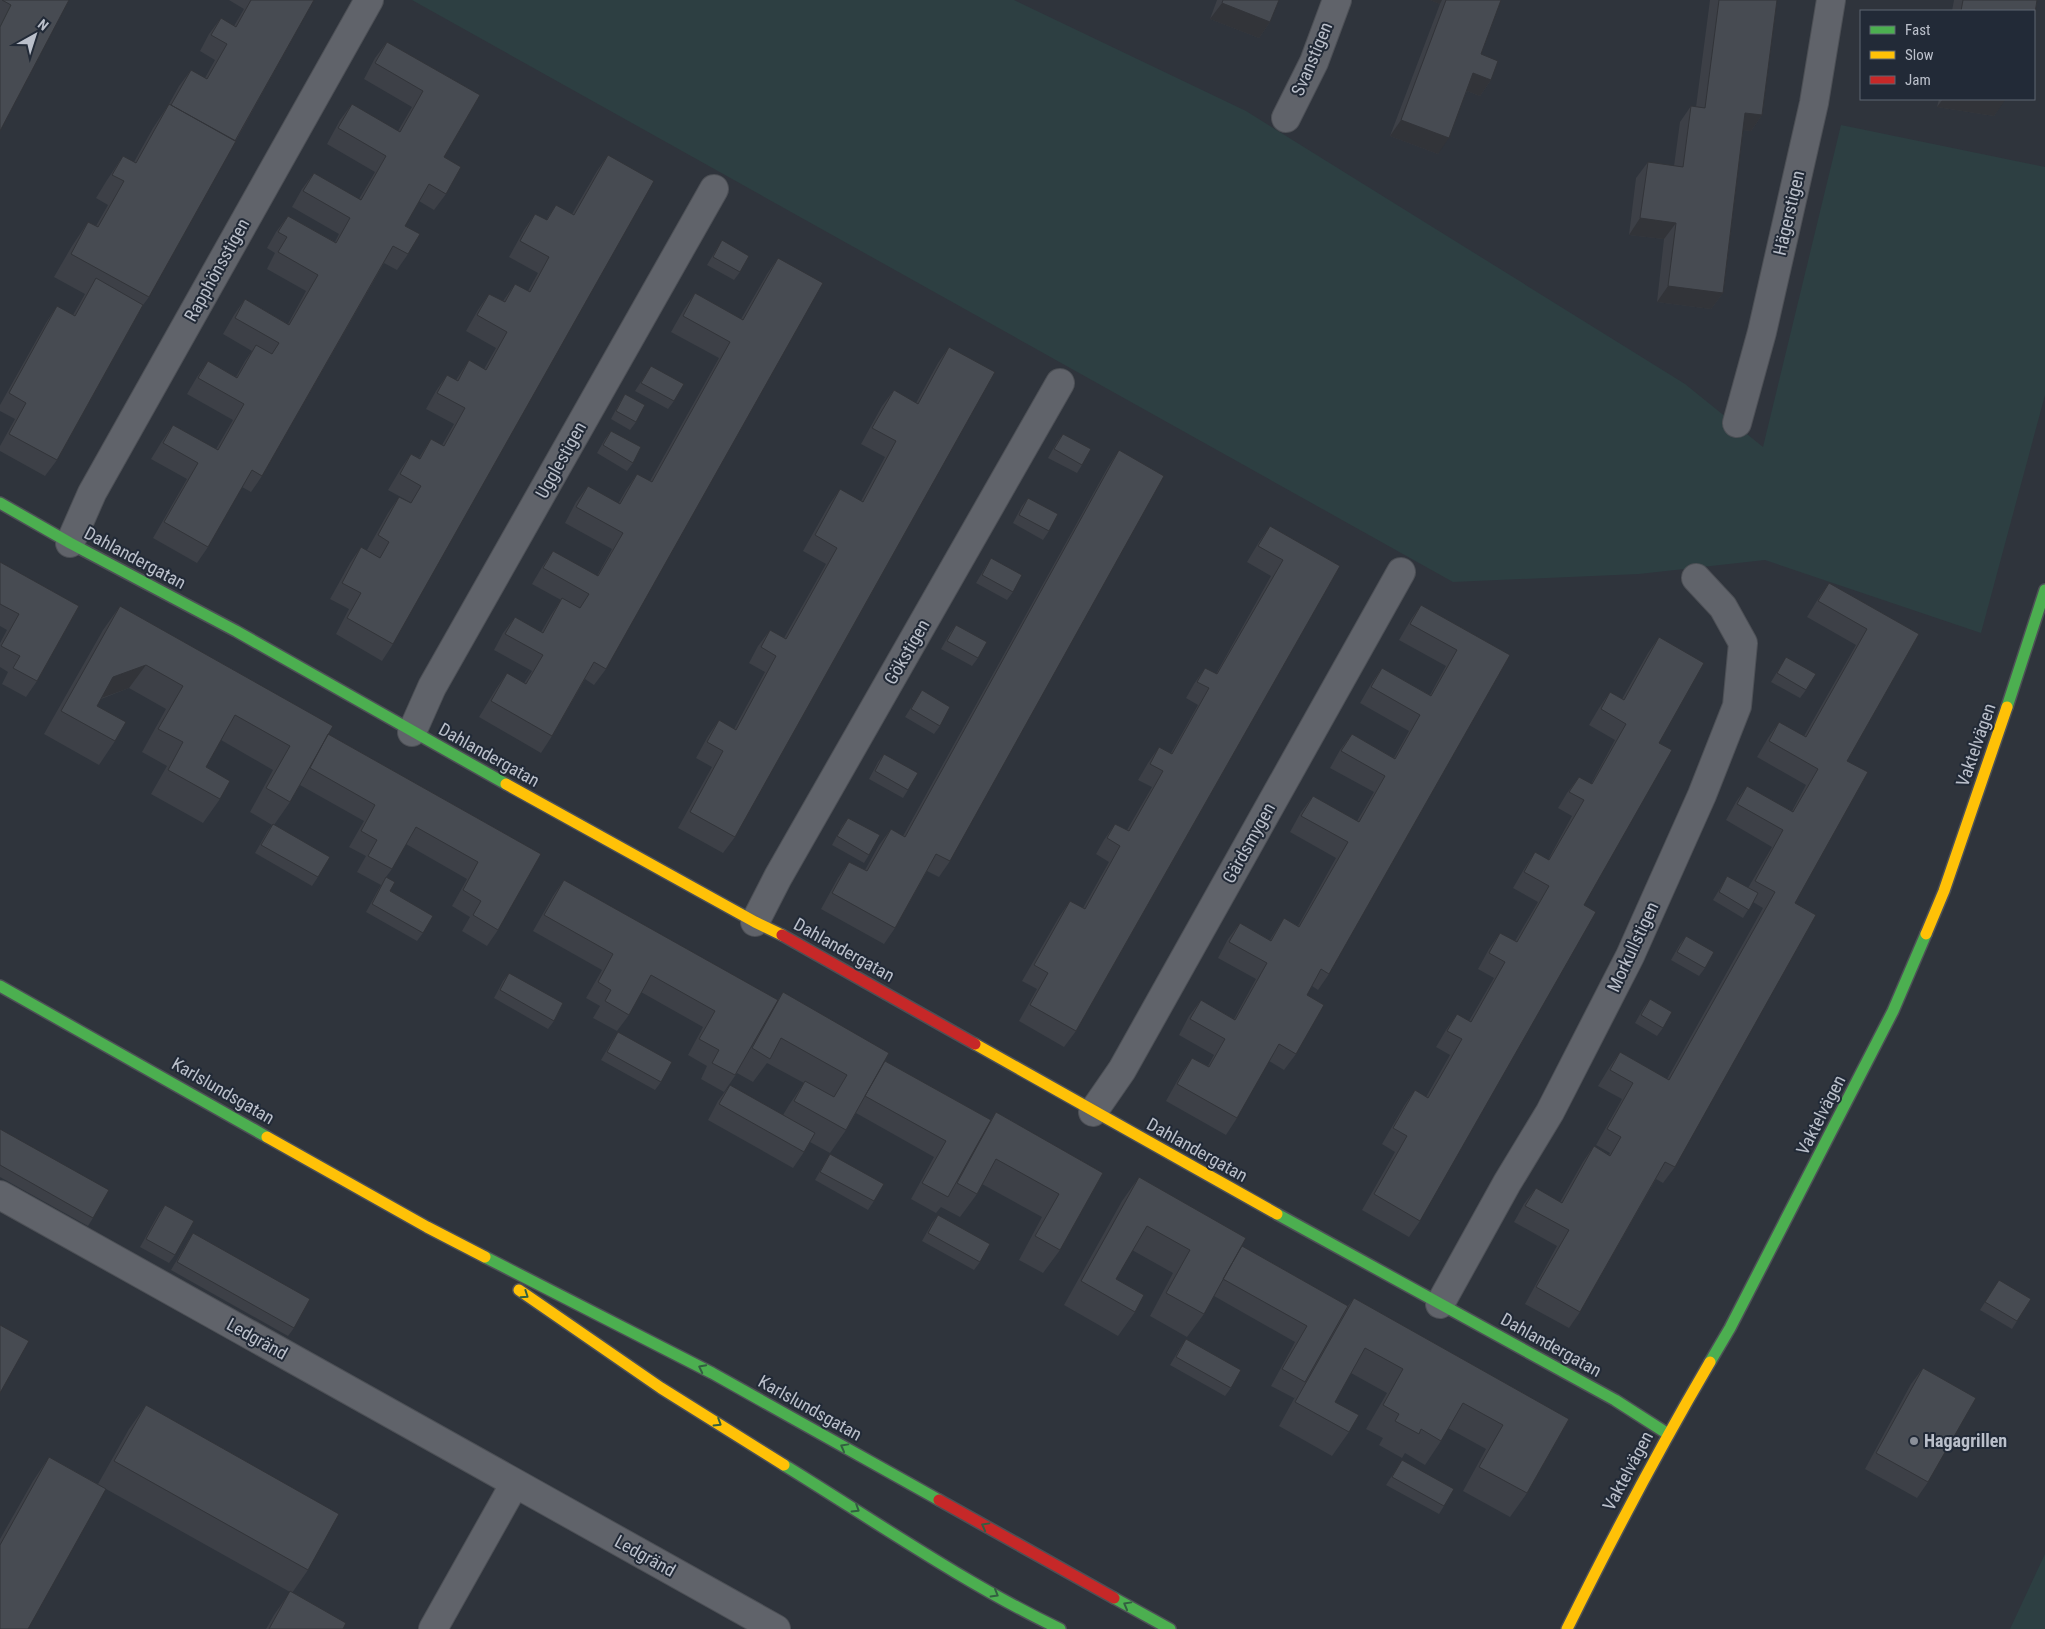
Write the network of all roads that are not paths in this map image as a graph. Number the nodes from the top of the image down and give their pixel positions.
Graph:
1 (369, 0) edge
2 (1337, 0) edge
3 (1831, 0) edge
4 (1286, 118) dead end
5 (714, 190) dead end
6 (1060, 383) dead end
7 (1737, 423) dead end
8 (0, 503) edge
9 (70, 543) junction
10 (1401, 572) dead end
11 (1696, 578) dead end
12 (2045, 590) edge
13 (412, 732) junction
14 (754, 922) junction
15 (0, 986) edge
16 (1093, 1112) junction
17 (0, 1195) edge
18 (427, 1227) junction
19 (1440, 1304) junction
20 (1668, 1434) junction
21 (515, 1483) junction
22 (433, 1629) edge
23 (776, 1629) edge
24 (1060, 1629) edge
25 (1170, 1629) edge
26 (1567, 1629) edge

1 - 9 street, Rapphönsstigen
2 - 4 street, Svanstigen
3 - 7 street, Hägerstigen
5 - 13 street, Ugglestigen
6 - 14 street, Gökstigen
8 - 9 street, Dahlandergatan
9 - 13 street, Dahlandergatan
10 - 16 street, Gärdsmygen
11 - 19 street, Morkullstigen
12 - 20 street, Vaktelvägen
13 - 14 street, Dahlandergatan
14 - 16 street, Dahlandergatan
15 - 18 street, Karlslundsgatan
16 - 19 street, Dahlandergatan
17 - 21 street, Ledgränd
18 -> 24 street, Karlslundsgatan
25 -> 18 street, Karlslundsgatan
19 - 20 street, Dahlandergatan
20 - 26 street, Vaktelvägen
21 - 22 street
21 - 23 street, Ledgränd

